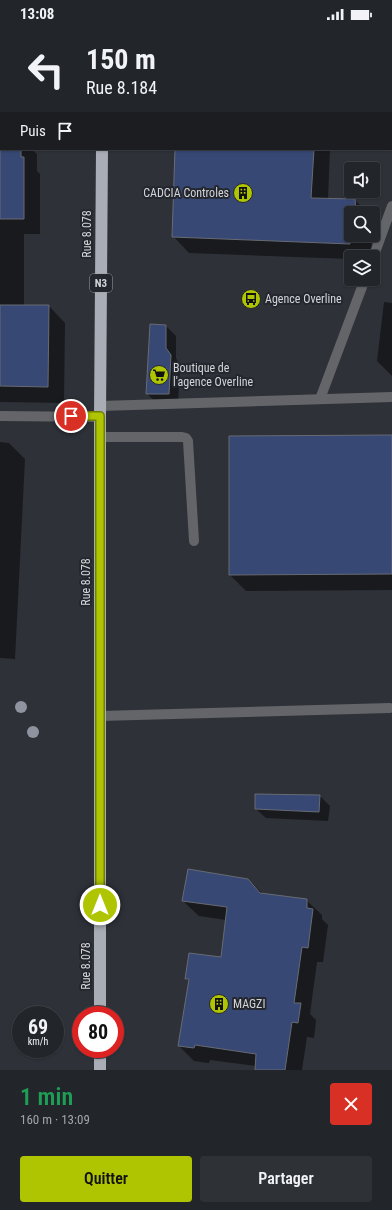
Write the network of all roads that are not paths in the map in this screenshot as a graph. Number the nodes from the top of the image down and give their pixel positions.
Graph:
1 (102, 150) edge
2 (392, 206) edge
3 (376, 250) edge
4 (362, 286) edge
5 (392, 397) edge
6 (320, 399) junction
7 (100, 411) junction
8 (0, 416) edge
9 (100, 437) junction
10 (194, 541) dead end
11 (390, 708) dead end
12 (100, 716) junction
13 (100, 1006) edge
14 (100, 1058) edge
15 (100, 1070) edge

1 - 7 highway, Rue 8.078 / N3
2 - 3 street
4 - 6 street
5 - 6 street
6 - 7 street
7 - 8 street
7 - 9 highway, Rue 8.078 / N3
9 - 10 street
9 - 12 highway, Rue 8.078 / N3
11 - 12 street
12 - 13 highway, Rue 8.078 / N3
14 - 15 highway

